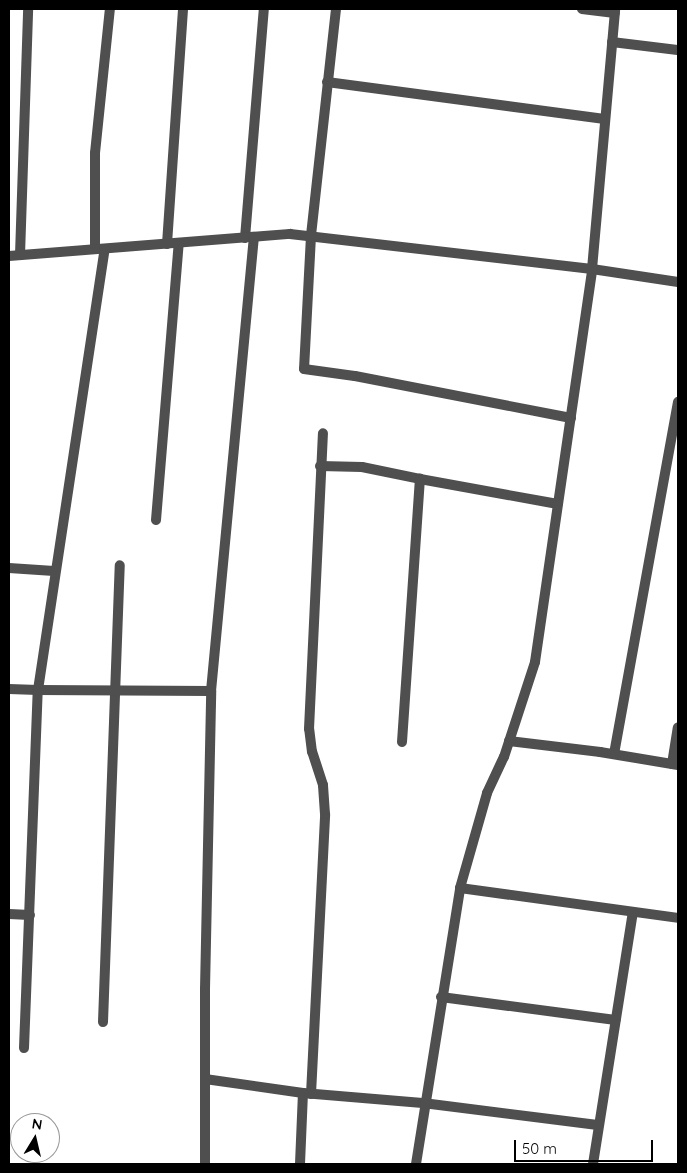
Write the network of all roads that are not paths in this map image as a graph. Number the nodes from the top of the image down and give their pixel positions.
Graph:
1 (28, 9) edge
2 (110, 9) edge
3 (183, 9) edge
4 (264, 9) edge
5 (336, 9) edge
6 (582, 9) edge
7 (615, 11) edge
8 (612, 42) junction
9 (678, 50) edge
10 (327, 82) junction
11 (605, 119) junction
12 (311, 236) junction
13 (250, 237) junction
14 (179, 243) junction
15 (167, 244) junction
16 (100, 249) junction
17 (20, 255) junction
18 (9, 256) edge
19 (592, 269) junction
20 (678, 282) edge
21 (678, 402) edge
22 (571, 418) junction
23 (323, 433) dead end
24 (320, 466) junction
25 (420, 480) junction
26 (558, 504) junction
27 (156, 520) dead end
28 (120, 565) dead end
29 (9, 568) edge
30 (54, 571) junction
31 (9, 689) edge
32 (38, 690) junction
33 (116, 690) junction
34 (211, 691) junction
35 (678, 727) edge
36 (509, 741) junction
37 (402, 742) dead end
38 (614, 754) junction
39 (675, 765) edge
40 (460, 888) junction
41 (633, 912) junction
42 (9, 914) edge
43 (30, 915) junction
44 (678, 918) edge
45 (441, 997) junction
46 (615, 1020) junction
47 (103, 1022) dead end
48 (24, 1048) dead end
49 (205, 1079) junction
50 (307, 1094) junction
51 (423, 1103) junction
52 (598, 1126) junction
53 (205, 1164) edge
54 (300, 1164) edge
55 (416, 1164) edge
56 (593, 1164) edge

1 - 17 street
2 - 16 street
3 - 15 street
4 - 13 street
5 - 10 street
6 - 7 street
7 - 8 street
8 - 9 street
8 - 11 street
10 - 11 street
10 - 12 street
11 - 19 street
12 - 13 street
12 - 19 street
12 - 22 street
13 - 14 street
13 - 34 street
14 - 15 street
14 - 27 street
15 - 16 street
16 - 17 street
16 - 30 street
17 - 18 street
19 - 20 street
19 - 22 street
21 - 38 street
22 - 26 street
23 - 24 street
24 - 25 street
24 - 50 street
25 - 26 street
25 - 37 street
26 - 36 street
28 - 33 street
29 - 30 street
30 - 32 street
31 - 32 street
32 - 33 street
32 - 43 street
33 - 34 street
33 - 47 street
34 - 49 street
35 - 39 street
36 - 38 street
36 - 40 street
38 - 39 street
40 - 41 street
40 - 45 street
41 - 44 street
41 - 46 street
42 - 43 street
43 - 48 street
45 - 46 street
45 - 51 street
46 - 52 street
49 - 50 street
49 - 53 street
50 - 51 street
50 - 54 street
51 - 52 street
51 - 55 street
52 - 56 street

